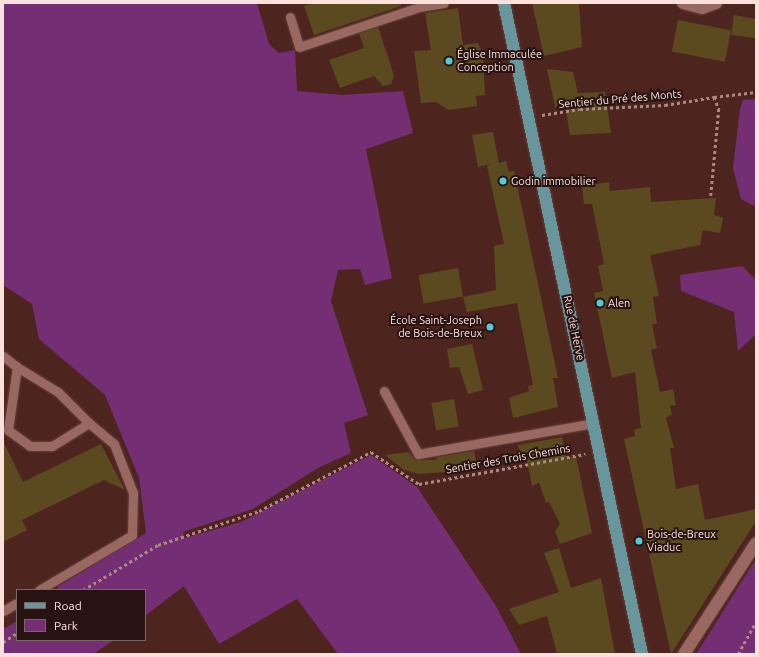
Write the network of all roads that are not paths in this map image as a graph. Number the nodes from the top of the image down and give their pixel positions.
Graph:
1 (444, 3) edge
2 (504, 3) edge
3 (683, 3) edge
4 (716, 3) edge
5 (290, 17) dead end
6 (3, 356) edge
7 (17, 367) junction
8 (384, 391) dead end
9 (89, 423) junction
10 (593, 423) junction
11 (756, 544) edge
12 (41, 589) edge
13 (16, 604) edge
14 (3, 611) edge
15 (642, 654) edge
16 (684, 654) edge

1 - 5 lane
2 - 10 main road, Rue de Herve
3 - 4 street
6 - 7 lane
7 - 9 lane
7 - 9 lane
8 - 10 lane
9 - 12 lane
10 - 15 main road, Rue de Herve
11 - 16 street
13 - 14 lane

